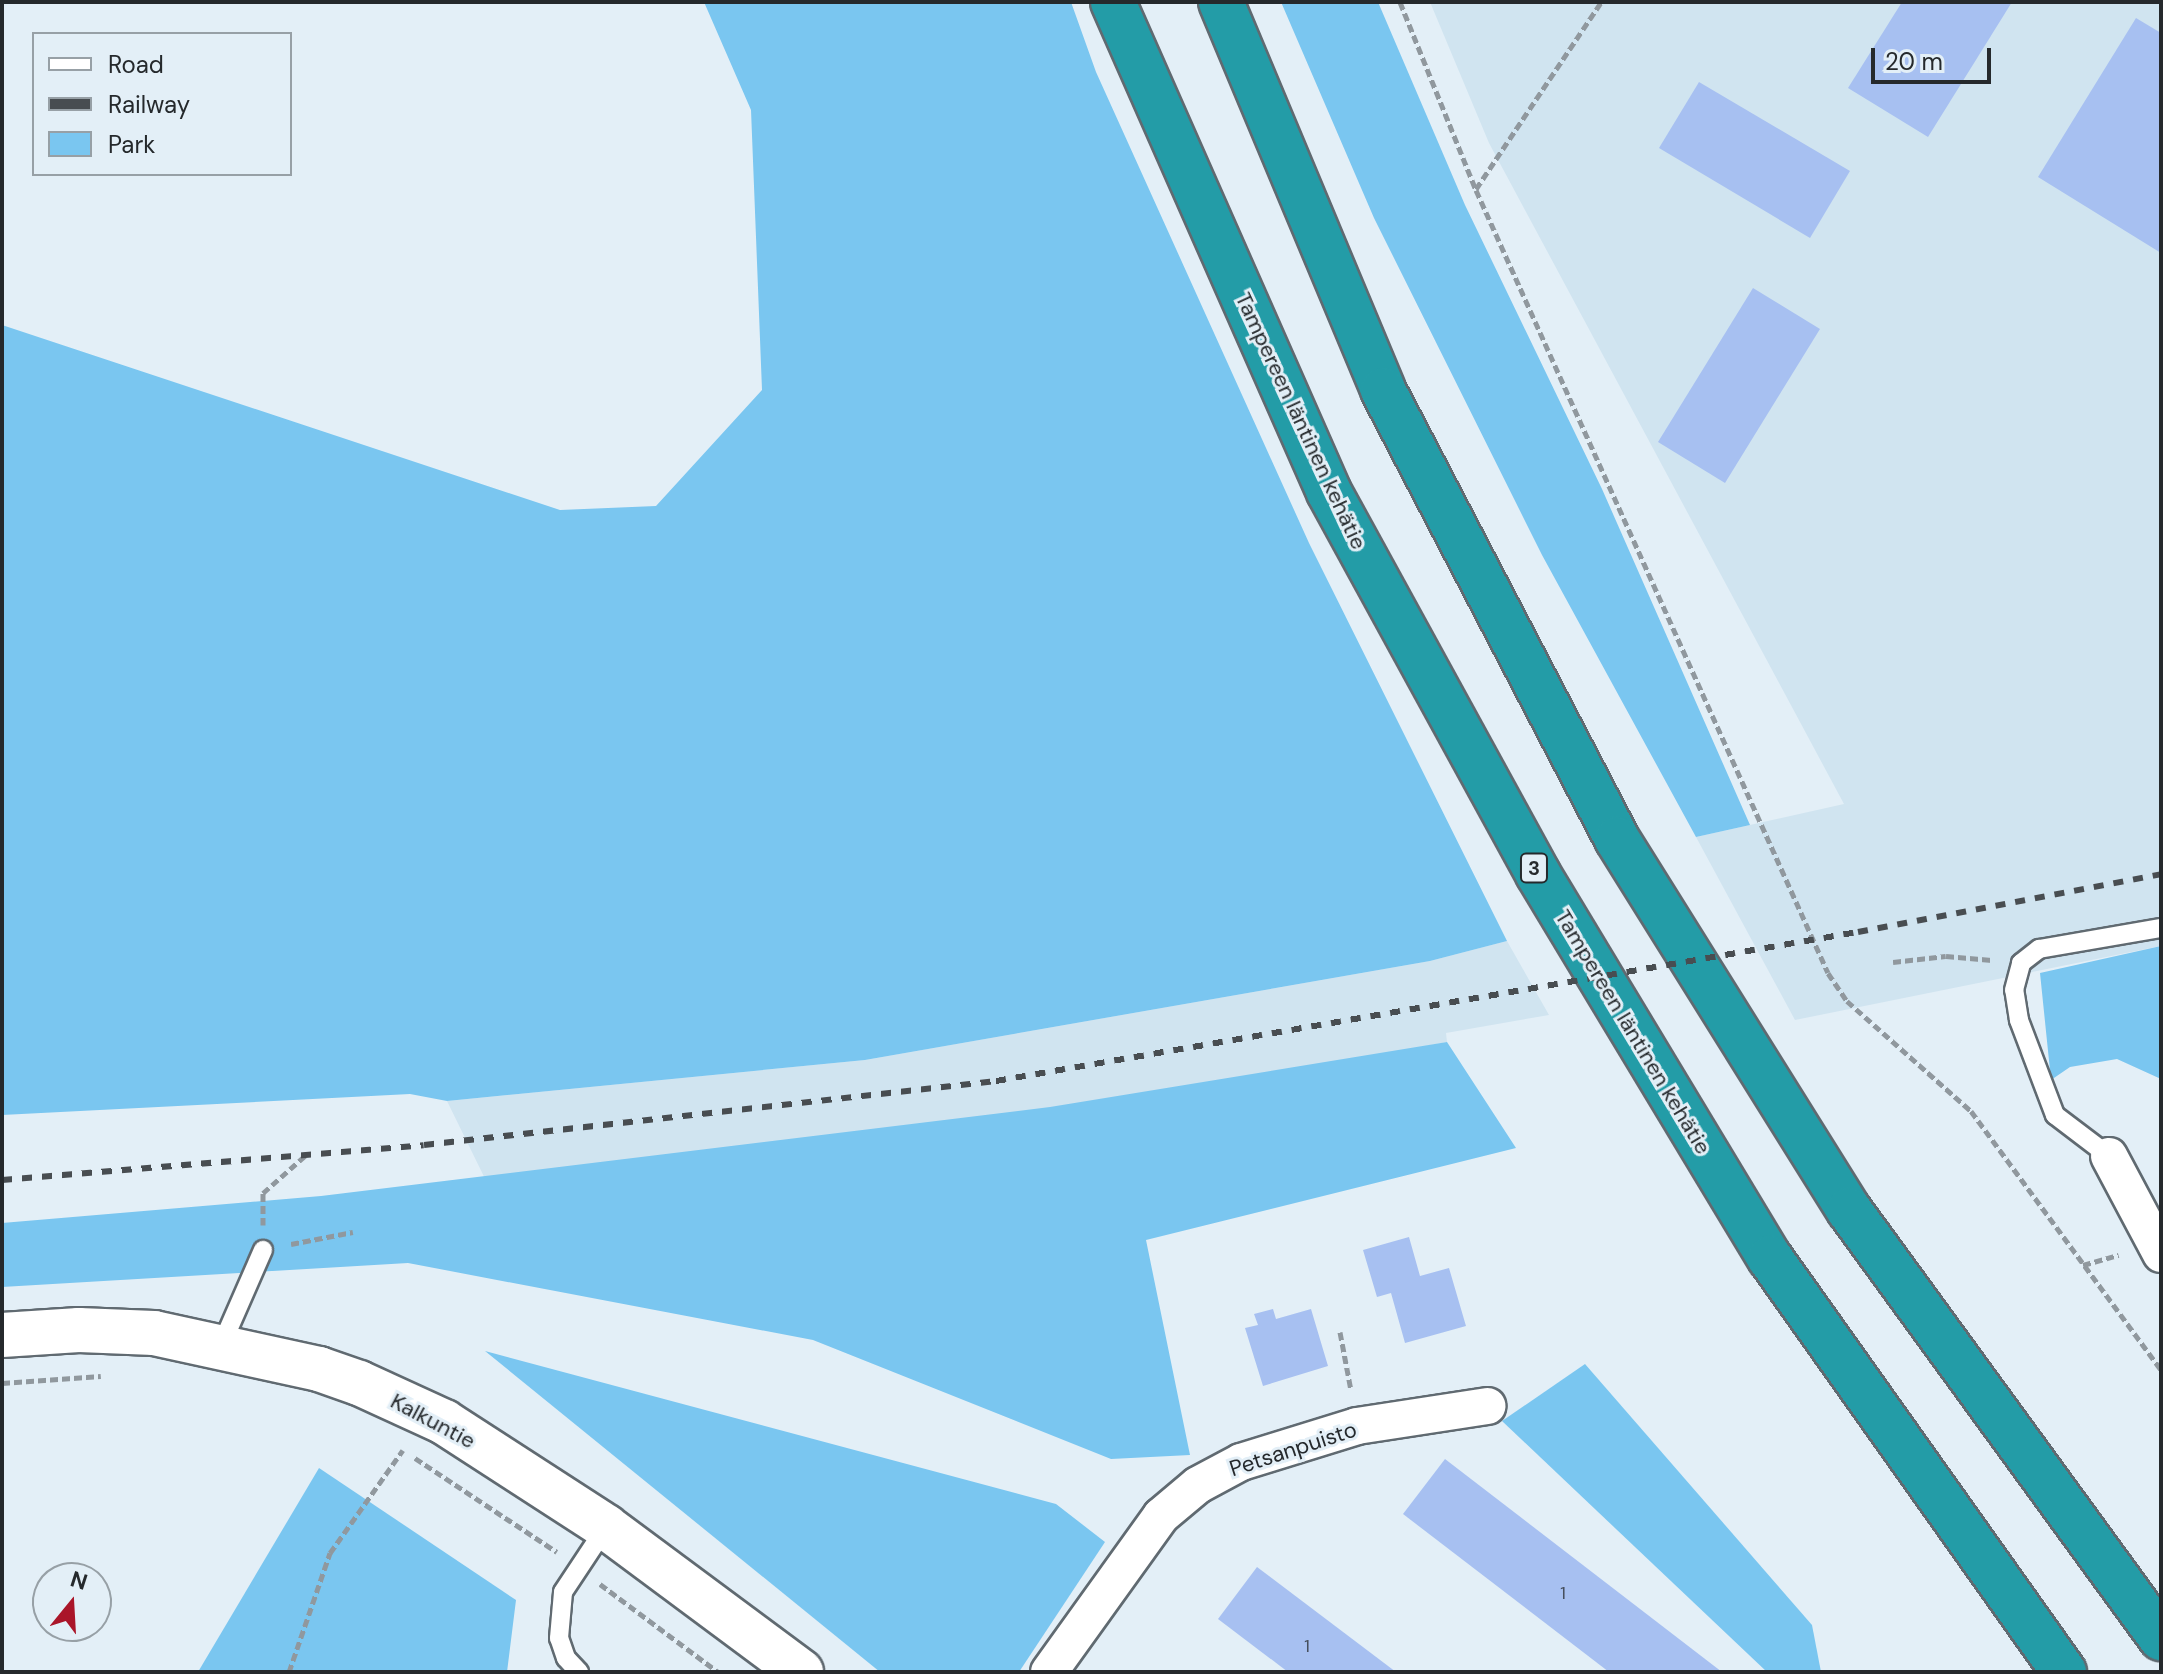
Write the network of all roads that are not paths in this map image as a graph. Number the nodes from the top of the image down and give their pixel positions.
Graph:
1 (1113, 2) edge
2 (1221, 2) edge
3 (2161, 928) edge
4 (2109, 1156) joint
5 (263, 1250) dead end
6 (2161, 1254) edge
7 (2, 1335) edge
8 (221, 1346) junction
9 (1487, 1406) dead end
10 (606, 1527) junction
11 (2161, 1638) edge
12 (579, 1672) edge
13 (801, 1672) edge
14 (1049, 1672) edge
15 (2064, 1672) edge

1 - 15 highway, Tampereen läntinen kehätie / 3
2 - 11 highway
3 - 4 lane
4 - 6 street
5 - 8 lane
7 - 8 street, Kalkuntie
8 - 10 street, Kalkuntie
9 - 14 street, Petsanpuisto
10 - 12 lane
10 - 13 street, Kalkuntie

